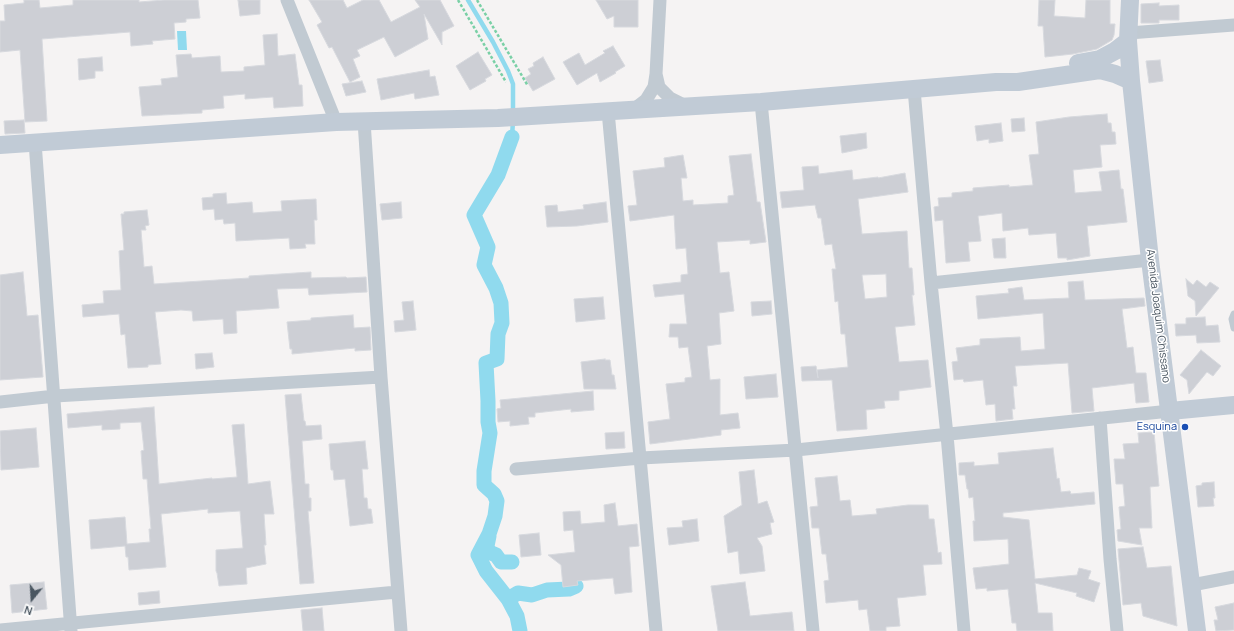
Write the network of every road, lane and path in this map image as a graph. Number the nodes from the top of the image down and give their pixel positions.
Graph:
1 (287, 0) edge
2 (458, 0) edge
3 (477, 0) edge
4 (660, 0) edge
5 (1130, 0) edge
6 (1234, 25) edge
7 (1128, 37) junction
8 (656, 74) junction
9 (1131, 81) junction
10 (506, 82) dead end
11 (996, 82) junction
12 (528, 86) dead end
13 (914, 88) junction
14 (761, 102) junction
15 (686, 106) junction
16 (633, 110) junction
17 (608, 111) junction
18 (364, 121) junction
19 (336, 122) junction
20 (35, 142) junction
21 (0, 145) edge
22 (1150, 260) junction
23 (931, 283) junction
24 (1234, 314) edge
25 (1234, 328) edge
26 (381, 377) junction
27 (54, 396) junction
28 (0, 402) edge
29 (1234, 405) edge
30 (1170, 411) junction
31 (1100, 418) junction
32 (947, 435) junction
33 (796, 450) junction
34 (640, 458) junction
35 (516, 469) dead end
36 (1234, 577) edge
37 (1192, 585) junction
38 (397, 592) junction
39 (71, 627) edge
40 (0, 630) edge
41 (401, 631) edge
42 (656, 631) edge
43 (813, 631) edge
44 (964, 631) edge
45 (1117, 631) edge
46 (1197, 631) edge

1 - 19 street
2 - 10 path
3 - 12 path
4 - 8 street
5 - 7 street, Avenida Joaquim Chissano
6 - 7 street
7 - 9 street, Avenida Joaquim Chissano
7 - 11 street
8 - 15 street
8 - 16 street
9 - 11 street
9 - 22 street, Avenida Joaquim Chissano
11 - 13 street
13 - 14 street
13 - 23 street
14 - 15 street
14 - 33 street
15 - 16 street
16 - 17 street
17 - 18 street
17 - 34 street
18 - 19 street
18 - 26 street
19 - 20 street
20 - 21 street
20 - 27 street
22 - 23 street
22 - 30 street, Avenida Joaquim Chissano
23 - 32 street
24 - 25 lane
26 - 27 street
26 - 38 street
27 - 28 street
27 - 39 street
29 - 30 street
30 - 31 street
30 - 37 street, Avenida Joaquim Chissano
31 - 32 street
31 - 45 street
32 - 33 street
32 - 44 street
33 - 34 street
33 - 43 street
34 - 35 street
34 - 42 street
36 - 37 street
37 - 46 street, Avenida Joaquim Chissano
38 - 39 street
38 - 41 street
39 - 40 street

